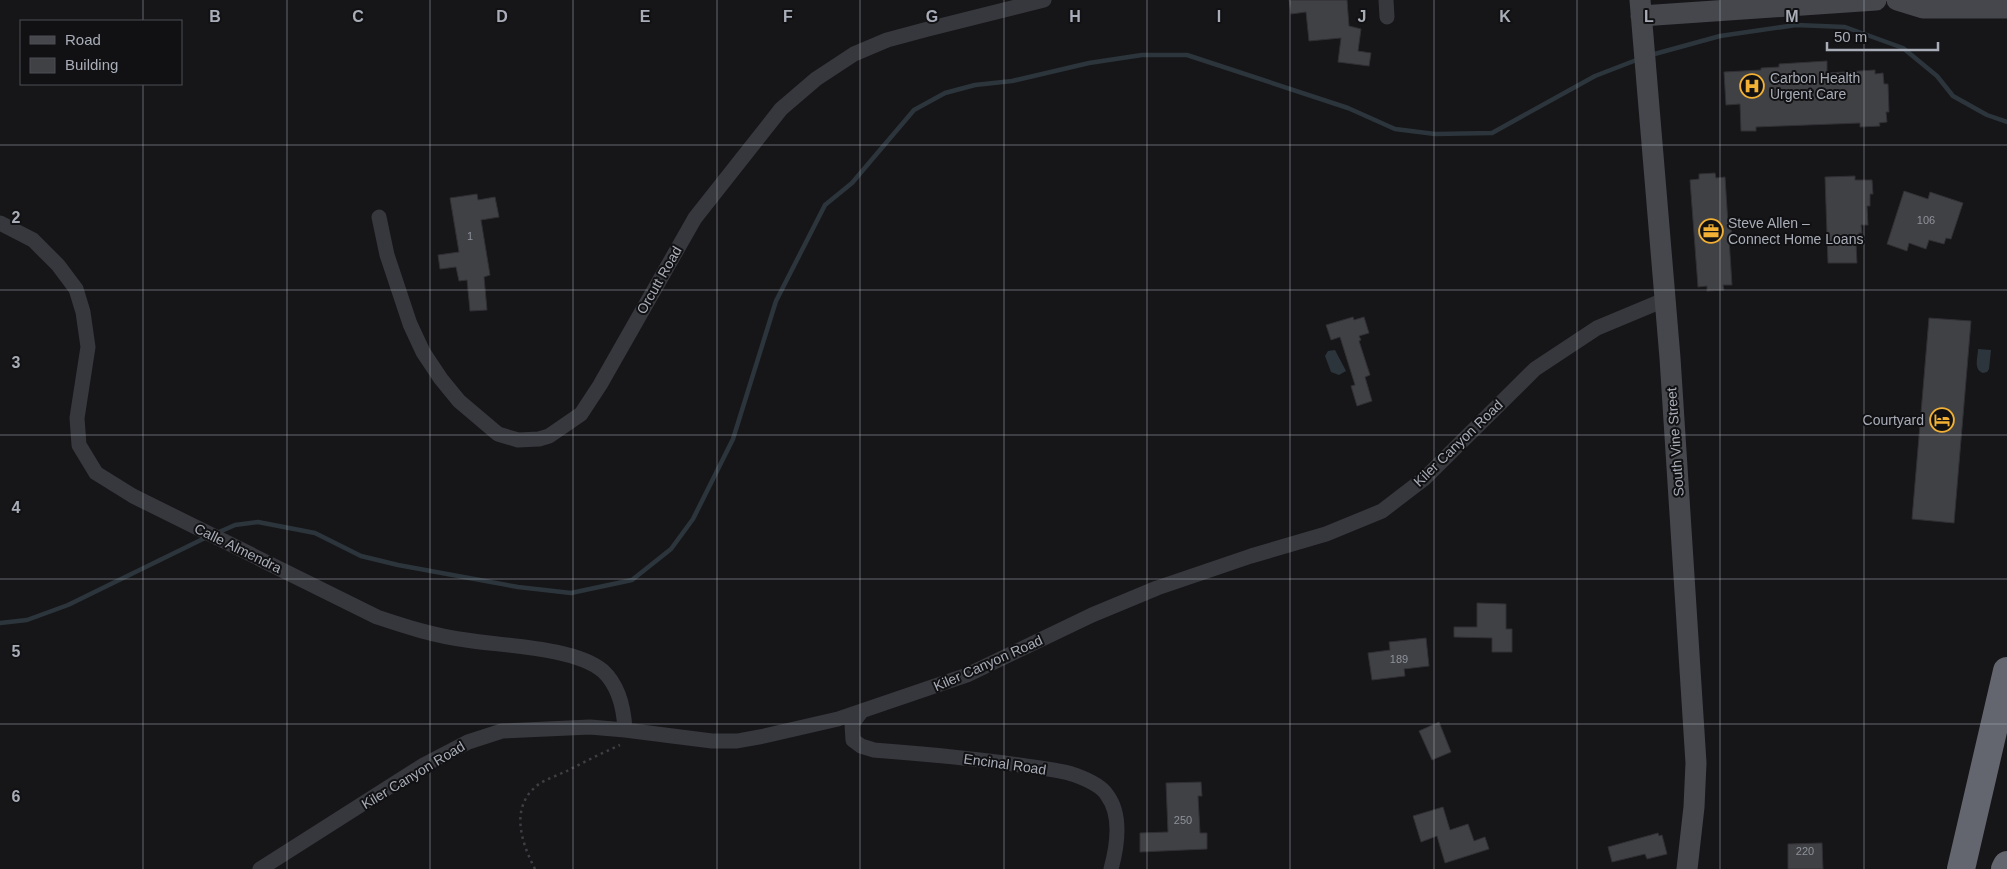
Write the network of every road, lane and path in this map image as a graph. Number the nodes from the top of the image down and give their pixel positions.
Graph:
1 (1044, 0) edge
2 (1386, 0) edge
3 (1876, 0) edge
4 (1897, 0) edge
5 (1641, 8) edge
6 (2007, 8) edge
7 (1387, 17) dead end
8 (379, 217) dead end
9 (0, 223) edge
10 (1664, 300) junction
11 (2007, 671) edge
12 (862, 712) junction
13 (625, 730) junction
14 (646, 733) junction
15 (2007, 865) edge
16 (260, 869) edge
17 (535, 869) edge
18 (1111, 869) edge
19 (1686, 869) edge
20 (1961, 869) edge
21 (2005, 869) edge

1 - 8 street, Orcutt Road
2 - 7 street
3 - 5 street
4 - 6 street
5 - 10 street, South Vine Street
9 - 13 street, Calle Almendra
10 - 12 street, Kiler Canyon Road
10 - 19 street, South Vine Street
11 - 20 highway
12 - 14 street, Kiler Canyon Road
12 - 18 street, Encinal Road
13 - 14 street, Kiler Canyon Road
13 - 16 street, Kiler Canyon Road
14 - 17 path
15 - 21 highway

